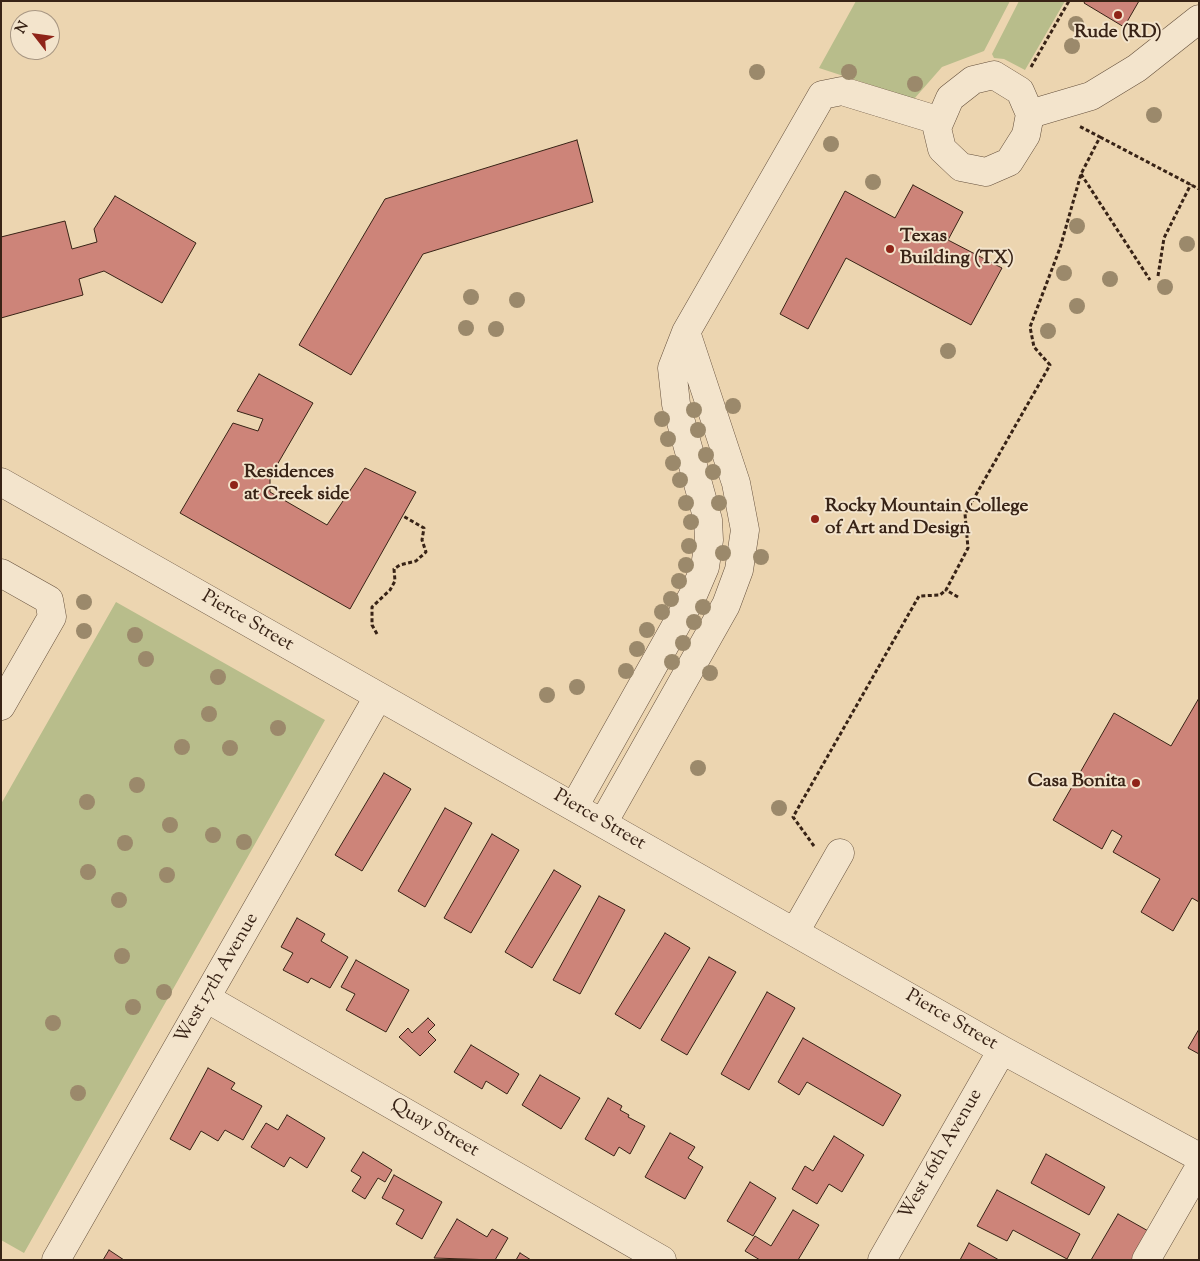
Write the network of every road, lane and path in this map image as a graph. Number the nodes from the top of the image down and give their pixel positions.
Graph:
1 (1069, 1) edge
2 (1199, 19) edge
3 (1018, 89) junction
4 (1060, 105) junction
5 (1030, 114) junction
6 (940, 121) junction
7 (1100, 137) junction
8 (1081, 174) junction
9 (1191, 184) junction
10 (1199, 189) edge
11 (1158, 276) dead end
12 (1150, 280) dead end
13 (686, 332) junction
14 (1, 482) edge
15 (403, 516) dead end
16 (1, 573) edge
17 (946, 590) junction
18 (958, 597) dead end
19 (377, 634) dead end
20 (378, 697) junction
21 (1, 706) edge
22 (574, 807) junction
23 (603, 823) junction
24 (828, 851) joint
25 (795, 932) junction
26 (206, 998) junction
27 (1002, 1050) junction
28 (1199, 1157) edge
29 (1199, 1168) edge
30 (56, 1260) edge
31 (662, 1260) edge
32 (882, 1260) edge
33 (1146, 1260) edge

1 - 3 path
2 - 4 street
3 - 5 street
3 - 6 street
4 - 5 street
4 - 7 path
5 - 6 street
6 - 13 street
7 - 8 path
7 - 9 path
8 - 12 path
8 - 17 path
9 - 10 path
9 - 11 path
13 - 22 street
13 - 23 street
14 - 20 street, Pierce Street
15 - 19 path
16 - 21 street
17 - 18 path
17 - 24 path
20 - 22 street, Pierce Street
20 - 26 street, West 17th Avenue
22 - 23 street, Pierce Street
23 - 25 street, Pierce Street
24 - 25 street
25 - 27 street, Pierce Street
26 - 30 street, West 17th Avenue
26 - 31 street, Quay Street
27 - 28 street, Pierce Street
27 - 32 street, West 16th Avenue
29 - 33 street

